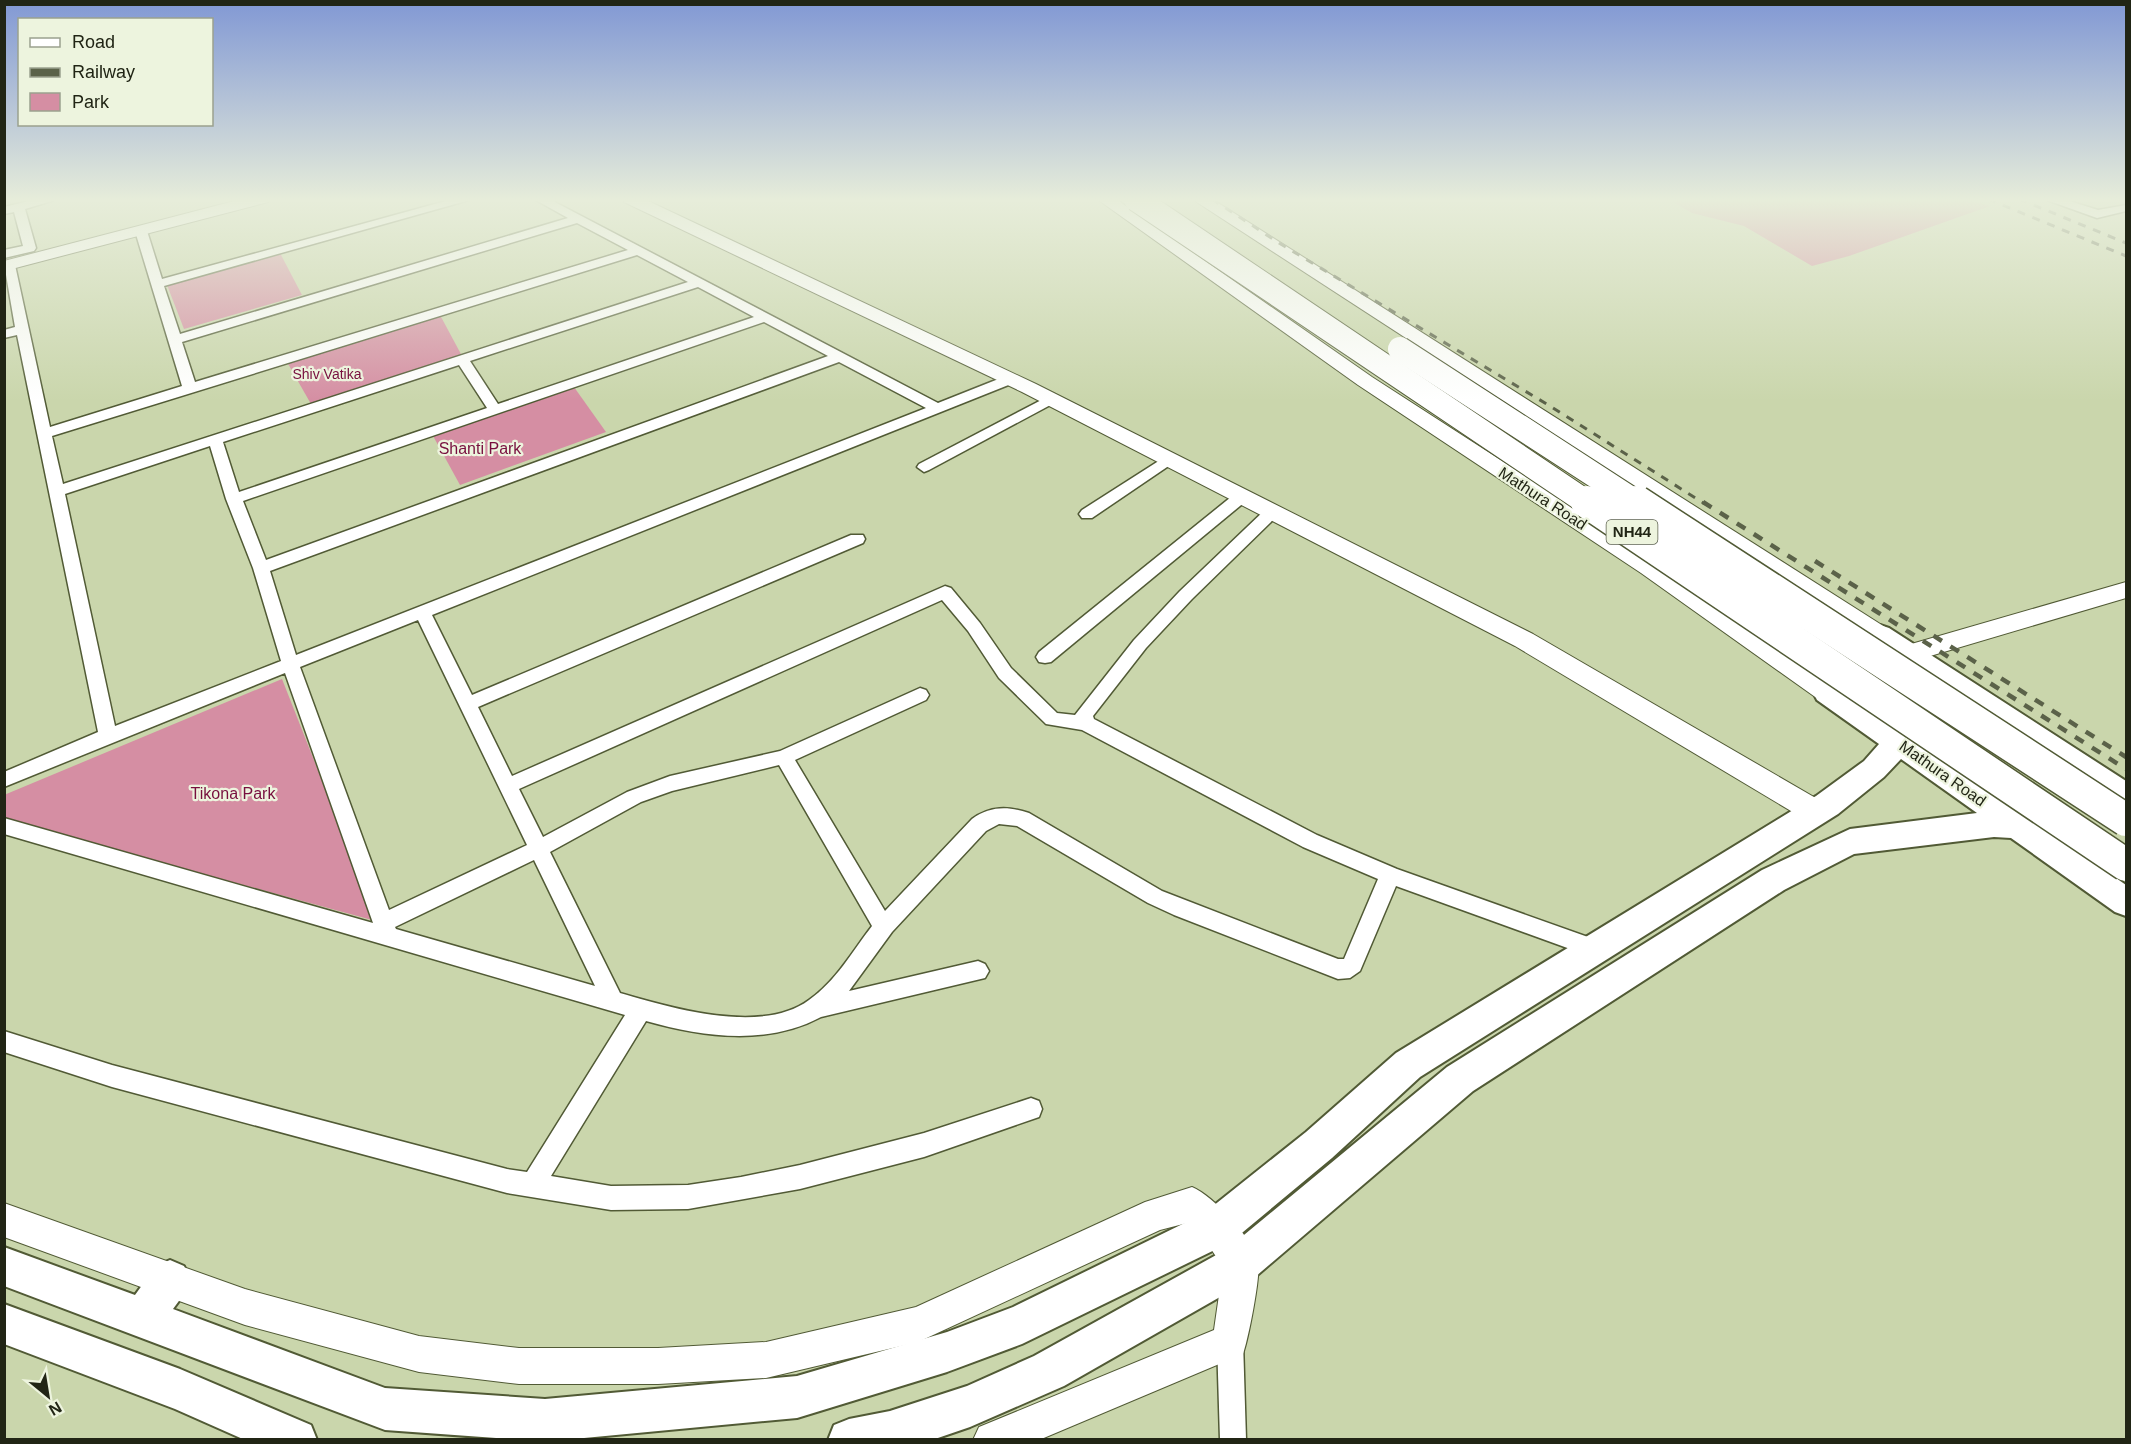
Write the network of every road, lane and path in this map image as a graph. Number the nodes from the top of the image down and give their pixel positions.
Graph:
1 (7, 266) edge
2 (153, 266) edge
3 (223, 266) edge
4 (420, 266) edge
5 (588, 266) edge
6 (666, 266) edge
7 (773, 266) edge
8 (1201, 266) edge
9 (1236, 266) edge
10 (1273, 266) edge
11 (1305, 266) edge
12 (697, 283) junction
13 (159, 284) junction
14 (764, 318) junction
15 (23, 329) junction
16 (4, 334) edge
17 (177, 339) junction
18 (839, 357) junction
19 (462, 360) junction
20 (1011, 379) junction
21 (190, 389) junction
22 (1051, 399) junction
23 (937, 408) junction
24 (495, 410) junction
25 (45, 433) junction
26 (214, 440) junction
27 (1168, 460) junction
28 (924, 467) dead end
29 (57, 491) junction
30 (1241, 497) junction
31 (234, 499) junction
32 (1271, 513) junction
33 (1088, 514) dead end
34 (857, 539) dead end
35 (261, 568) junction
36 (2127, 590) edge
37 (422, 611) junction
38 (1880, 635) junction
39 (1910, 654) junction
40 (1045, 657) dead end
41 (290, 663) junction
42 (1827, 692) junction
43 (920, 696) dead end
44 (468, 704) junction
45 (1085, 723) junction
46 (108, 736) junction
47 (1899, 742) junction
48 (784, 757) junction
49 (4, 780) edge
50 (508, 786) junction
51 (2127, 796) edge
52 (1816, 812) junction
53 (2127, 820) edge
54 (4, 826) edge
55 (2019, 826) junction
56 (538, 849) junction
57 (2127, 865) edge
58 (1390, 875) junction
59 (2127, 902) edge
60 (884, 927) junction
61 (386, 931) junction
62 (1595, 949) junction
63 (978, 971) dead end
64 (612, 1001) junction
65 (817, 1008) junction
66 (641, 1009) junction
67 (4, 1041) edge
68 (1031, 1109) dead end
69 (532, 1186) junction
70 (4, 1220) edge
71 (1217, 1228) junction
72 (1241, 1263) junction
73 (4, 1266) edge
74 (170, 1280) junction
75 (143, 1318) junction
76 (4, 1324) edge
77 (1230, 1341) junction
78 (296, 1440) edge
79 (849, 1440) edge
80 (992, 1440) edge
81 (1233, 1440) edge

1 - 15 street
2 - 13 street
3 - 13 street
4 - 17 street
5 - 21 street
6 - 12 street
7 - 20 street
8 - 42 street, Mathura Road
9 - 57 highway, Mathura Road / NH44, bridge
10 - 53 highway, NH44, bridge
11 - 38 street
12 - 14 street
12 - 19 street
13 - 17 street
14 - 18 street
14 - 24 street
15 - 16 street
15 - 25 street
17 - 21 street
18 - 23 street
18 - 35 street
19 - 24 street
19 - 26 street
20 - 22 street
20 - 23 street
21 - 25 street
22 - 27 street
22 - 28 street
23 - 37 street
24 - 31 street
25 - 29 street
26 - 29 street
26 - 31 street
27 - 30 street
27 - 33 street
29 - 46 street
30 - 32 street
30 - 40 street
31 - 35 street
32 - 45 street
32 - 52 street
34 - 44 street
35 - 41 street
36 - 39 street
37 - 41 street
37 - 44 street
38 - 39 main road
38 - 42 main road
39 - 51 main road
41 - 46 street
41 - 61 street
42 - 47 main road, Mathura Road
43 - 48 street
44 - 50 street
45 - 50 street
45 - 58 street
46 - 49 street
47 - 52 main road
47 - 55 main road, Mathura Road
48 - 56 street
48 - 60 street
50 - 56 street
52 - 62 main road
54 - 61 street
55 - 59 main road, Mathura Road
55 - 72 main road
56 - 61 street
56 - 64 street
58 - 60 street
58 - 62 street
60 - 65 street
61 - 64 street
62 - 71 main road
63 - 65 street
64 - 66 street
65 - 66 street
66 - 69 street
67 - 69 street
68 - 69 street
70 - 74 street
71 - 72 street
71 - 74 street
71 - 75 main road
72 - 77 street
72 - 79 main road
73 - 75 main road
74 - 75 main road
76 - 78 main road
77 - 80 street
77 - 81 street

